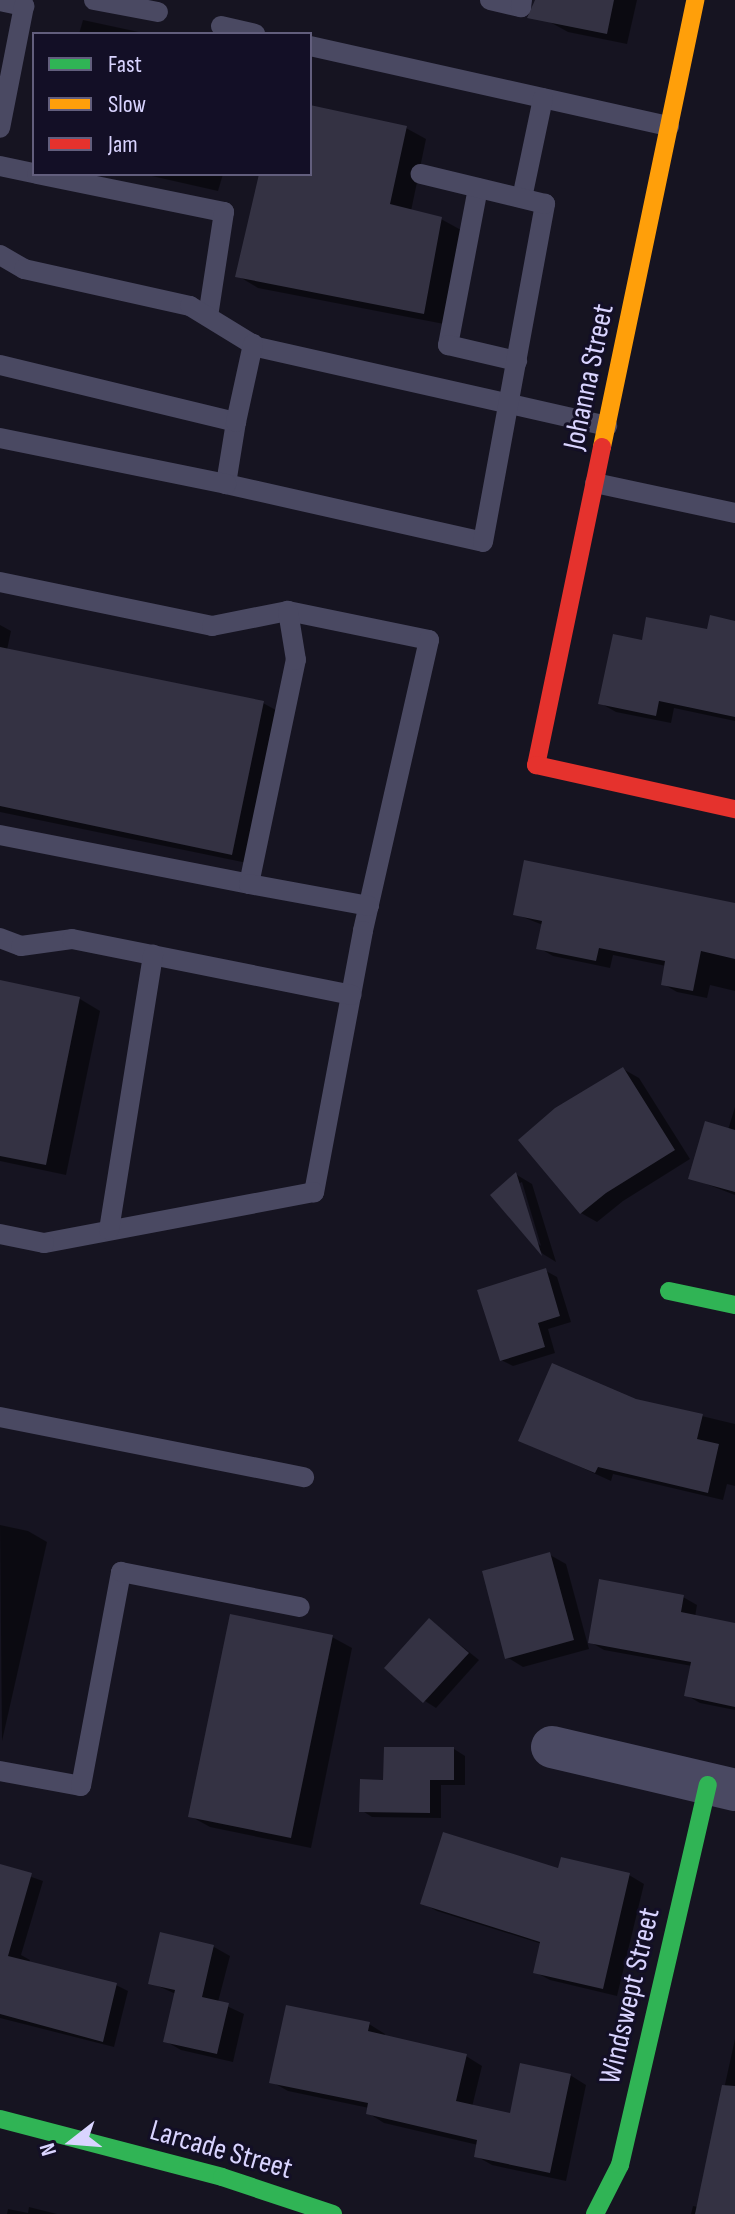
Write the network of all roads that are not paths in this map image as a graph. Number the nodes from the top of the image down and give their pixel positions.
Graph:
1 (94, 0) edge
2 (490, 0) edge
3 (522, 0) edge
4 (695, 0) edge
5 (0, 1) edge
6 (28, 3) edge
7 (158, 12) dead end
8 (221, 26) dead end
9 (246, 32) edge
10 (312, 46) edge
11 (543, 98) junction
12 (669, 126) junction
13 (0, 128) edge
14 (0, 166) edge
15 (32, 173) edge
16 (421, 174) dead end
17 (46, 176) edge
18 (478, 188) junction
19 (522, 198) junction
20 (0, 255) edge
21 (208, 316) junction
22 (253, 344) junction
23 (517, 361) junction
24 (0, 365) edge
25 (509, 402) junction
26 (236, 422) junction
27 (607, 426) junction
28 (0, 438) edge
29 (595, 483) junction
30 (226, 484) junction
31 (735, 513) edge
32 (0, 582) edge
33 (288, 611) junction
34 (735, 809) edge
35 (0, 835) edge
36 (249, 884) junction
37 (369, 906) junction
38 (0, 938) edge
39 (153, 954) junction
40 (351, 995) junction
41 (109, 1230) junction
42 (0, 1234) edge
43 (669, 1291) dead end
44 (735, 1305) edge
45 (0, 1417) edge
46 (304, 1477) dead end
47 (300, 1607) dead end
48 (552, 1747) dead end
49 (0, 1771) edge
50 (721, 1788) edge
51 (0, 2119) edge
52 (333, 2214) edge
53 (595, 2214) edge

1 - 7 lane
2 - 3 lane
4 - 12 street, Johanna Street
5 - 6 lane
6 - 13 lane
8 - 9 lane
10 - 11 lane
11 - 12 lane
11 - 19 lane
12 - 27 street, Johanna Street
14 - 15 lane
16 - 18 lane
17 - 21 lane
18 - 19 lane
18 - 23 lane
19 - 23 lane
20 - 21 lane
21 - 22 lane
22 - 25 lane
22 - 26 lane
23 - 25 lane
24 - 26 lane
25 - 27 lane
25 - 30 lane
26 - 30 lane
27 - 29 street, Johanna Street
28 - 30 lane
29 - 31 lane
29 - 34 street, Johanna Street
32 - 33 lane
33 - 36 lane
33 - 37 lane
35 - 36 lane
36 - 37 lane
37 - 40 lane
38 - 39 lane
39 - 40 lane
39 - 41 lane
40 - 41 lane
41 - 42 lane
43 - 44 street
45 - 46 lane
47 - 49 lane
48 - 50 street
50 - 53 street, Windswept Street
51 - 52 street, Larcade Street

